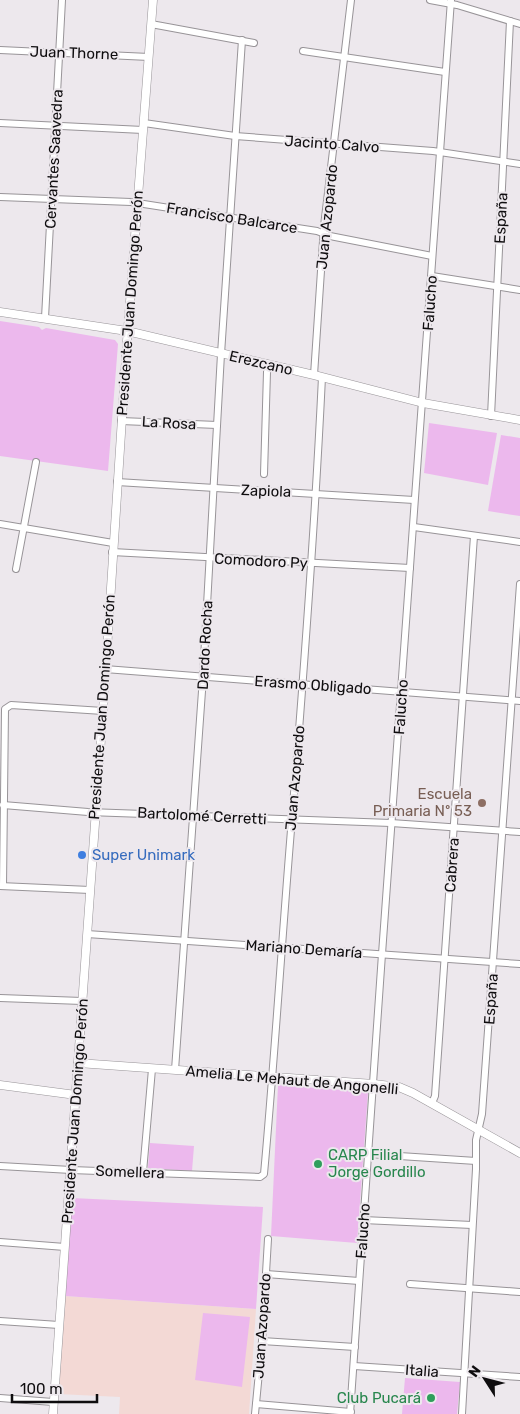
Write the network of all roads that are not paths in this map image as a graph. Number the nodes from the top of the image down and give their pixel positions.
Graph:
1 (62, 0) edge
2 (153, 0) edge
3 (351, 0) edge
4 (430, 0) edge
5 (451, 2) edge
6 (510, 21) junction
7 (151, 24) junction
8 (520, 24) edge
9 (242, 40) junction
10 (254, 42) dead end
11 (0, 50) edge
12 (303, 51) dead end
13 (60, 52) junction
14 (149, 57) junction
15 (345, 58) junction
16 (445, 72) junction
17 (0, 123) edge
18 (56, 126) junction
19 (143, 127) junction
20 (235, 136) junction
21 (335, 144) junction
22 (439, 152) junction
23 (504, 162) junction
24 (520, 164) edge
25 (0, 197) edge
26 (51, 199) junction
27 (138, 204) junction
28 (230, 219) junction
29 (324, 234) junction
30 (432, 256) junction
31 (432, 276) junction
32 (497, 287) junction
33 (520, 290) edge
34 (0, 312) edge
35 (45, 318) junction
36 (127, 332) junction
37 (221, 354) junction
38 (269, 364) junction
39 (318, 376) junction
40 (423, 404) junction
41 (491, 416) junction
42 (520, 420) edge
43 (121, 421) junction
44 (217, 426) junction
45 (36, 462) dead end
46 (264, 474) dead end
47 (117, 482) junction
48 (215, 489) junction
49 (316, 493) junction
50 (414, 500) junction
51 (0, 524) edge
52 (414, 527) junction
53 (24, 528) junction
54 (474, 536) junction
55 (520, 542) edge
56 (112, 547) junction
57 (210, 558) junction
58 (311, 564) junction
59 (410, 568) junction
60 (16, 569) dead end
61 (520, 584) edge
62 (105, 669) junction
63 (204, 677) junction
64 (303, 684) junction
65 (402, 692) junction
66 (463, 697) junction
67 (511, 700) junction
68 (520, 701) edge
69 (103, 711) junction
70 (3, 804) junction
71 (95, 812) junction
72 (193, 815) junction
73 (292, 819) junction
74 (391, 823) junction
75 (454, 827) junction
76 (503, 831) junction
77 (520, 832) edge
78 (1, 886) edge
79 (90, 890) junction
80 (87, 934) junction
81 (184, 941) junction
82 (282, 948) junction
83 (382, 954) junction
84 (445, 958) junction
85 (494, 962) junction
86 (520, 964) edge
87 (0, 998) edge
88 (82, 1000) junction
89 (78, 1063) junction
90 (152, 1069) junction
91 (175, 1070) junction
92 (273, 1077) junction
93 (0, 1084) edge
94 (374, 1084) junction
95 (76, 1095) junction
96 (432, 1103) junction
97 (479, 1130) junction
98 (520, 1153) edge
99 (368, 1154) junction
100 (476, 1161) junction
101 (0, 1166) edge
102 (71, 1170) junction
103 (143, 1172) junction
104 (260, 1177) joint
105 (364, 1220) junction
106 (472, 1225) junction
107 (268, 1239) dead end
108 (0, 1242) edge
109 (65, 1247) junction
110 (266, 1274) junction
111 (359, 1281) junction
112 (410, 1284) dead end
113 (470, 1288) junction
114 (520, 1292) edge
115 (0, 1320) edge
116 (59, 1325) junction
117 (262, 1341) junction
118 (355, 1347) junction
119 (354, 1366) junction
120 (465, 1374) junction
121 (520, 1377) edge
122 (0, 1398) edge
123 (54, 1402) junction
124 (256, 1404) junction
125 (350, 1413) edge
126 (53, 1414) edge
127 (255, 1414) edge
128 (462, 1414) edge

1 - 13 street, Cervantes Saavedra
2 - 7 street, Presidente Juan Domingo Perón
3 - 15 street, Juan Azopardo
4 - 5 street
5 - 6 street
5 - 16 street, Falucho
6 - 8 street
6 - 23 street, España
7 - 9 street
7 - 14 street, Presidente Juan Domingo Perón
9 - 10 street
9 - 20 street, Dardo Rocha
11 - 13 street, Juan Thorne
12 - 15 street
13 - 14 street, Juan Thorne
13 - 18 street, Cervantes Saavedra
14 - 19 street, Presidente Juan Domingo Perón
15 - 16 street
15 - 21 street, Juan Azopardo
16 - 22 street, Falucho
17 - 18 street, Jacinto Calvo
18 - 19 street, Jacinto Calvo
18 - 26 street, Cervantes Saavedra
19 - 20 street, Jacinto Calvo
19 - 27 street, Presidente Juan Domingo Perón
20 - 21 street, Jacinto Calvo
20 - 28 street, Dardo Rocha
21 - 22 street, Jacinto Calvo
21 - 29 street, Juan Azopardo
22 - 23 street, Jacinto Calvo
22 - 30 street, Falucho
23 - 24 street, Jacinto Calvo
23 - 32 street, España
25 - 26 street, Francisco Balcarce
26 - 27 street, Francisco Balcarce
26 - 35 street, Cervantes Saavedra
27 - 28 street, Francisco Balcarce
27 - 36 street, Presidente Juan Domingo Perón
28 - 29 street, Francisco Balcarce
28 - 37 street, Dardo Rocha
29 - 30 street, Francisco Balcarce
29 - 39 street, Juan Azopardo
30 - 31 street, Falucho
31 - 32 street
31 - 40 street, Falucho
32 - 33 street
32 - 41 street, España
34 - 35 street, Erezcano
35 - 36 street, Erezcano
36 - 37 street, Erezcano
36 - 43 street, Presidente Juan Domingo Perón
37 - 38 street, Erezcano
37 - 44 street, Dardo Rocha
38 - 39 street, Erezcano
38 - 46 street
39 - 40 street, Erezcano
39 - 49 street, Juan Azopardo
40 - 41 street, Erezcano
40 - 50 street, Falucho
41 - 42 street, Erezcano
43 - 44 street, La Rosa
43 - 47 street, Presidente Juan Domingo Perón
44 - 48 street, Dardo Rocha
45 - 53 street
47 - 48 street, Zapiola
47 - 56 street, Presidente Juan Domingo Perón
48 - 49 street, Zapiola
48 - 57 street, Dardo Rocha
49 - 50 street, Zapiola
49 - 58 street, Juan Azopardo
50 - 52 street, Falucho
51 - 53 street, Comodoro Py
52 - 54 street
52 - 59 street, Falucho
53 - 56 street, Comodoro Py
53 - 60 street
54 - 55 street
54 - 66 street, Cabrera
56 - 57 street, Comodoro Py
56 - 62 street, Presidente Juan Domingo Perón
57 - 58 street, Comodoro Py
57 - 63 street, Dardo Rocha
58 - 59 street, Comodoro Py
58 - 64 street, Juan Azopardo
59 - 65 street, Falucho
61 - 67 street, España
62 - 63 street, Erasmo Obligado
62 - 69 street, Presidente Juan Domingo Perón
63 - 64 street, Erasmo Obligado
63 - 72 street, Dardo Rocha
64 - 65 street, Erasmo Obligado
64 - 73 street, Juan Azopardo
65 - 66 street, Erasmo Obligado
65 - 74 street, Falucho
66 - 67 street, Erasmo Obligado
66 - 75 street, Cabrera
67 - 68 street, Erasmo Obligado
67 - 76 street, España
69 - 70 street
69 - 71 street, Presidente Juan Domingo Perón
70 - 71 street, Bartolomé Cerretti
70 - 78 street
71 - 72 street, Bartolomé Cerretti
71 - 79 street, Presidente Juan Domingo Perón
72 - 73 street, Bartolomé Cerretti
72 - 81 street, Dardo Rocha
73 - 74 street, Bartolomé Cerretti
73 - 82 street, Juan Azopardo
74 - 75 street, Bartolomé Cerretti
74 - 83 street, Falucho
75 - 76 street, Bartolomé Cerretti
75 - 84 street, Cabrera
76 - 77 street, Bartolomé Cerretti
76 - 85 street, España
78 - 79 street
79 - 80 street, Presidente Juan Domingo Perón
80 - 81 street, Mariano Demaría
80 - 88 street, Presidente Juan Domingo Perón
81 - 82 street, Mariano Demaría
81 - 91 street, Dardo Rocha
82 - 83 street, Mariano Demaría
82 - 92 street, Juan Azopardo
83 - 84 street, Mariano Demaría
83 - 94 street, Falucho
84 - 85 street, Mariano Demaría
84 - 96 street, Cabrera
85 - 86 street, Mariano Demaría
85 - 97 street, España
87 - 88 street
88 - 89 street, Presidente Juan Domingo Perón
89 - 90 street, Amelia Le Mehaut de Angonelli
89 - 95 street, Presidente Juan Domingo Perón
90 - 91 street, Amelia Le Mehaut de Angonelli
90 - 103 street
91 - 92 street, Amelia Le Mehaut de Angonelli
92 - 94 street, Amelia Le Mehaut de Angonelli
92 - 104 street, Juan Azopardo
93 - 95 street
94 - 96 street, Amelia Le Mehaut de Angonelli
94 - 99 street, Falucho
95 - 102 street, Presidente Juan Domingo Perón
96 - 97 street, Amelia Le Mehaut de Angonelli
97 - 98 street, Amelia Le Mehaut de Angonelli
97 - 100 street, España
99 - 100 street
99 - 105 street, Falucho
100 - 106 street, España
101 - 102 street, Somellera
102 - 103 street, Somellera
102 - 109 street, Presidente Juan Domingo Perón
103 - 104 street, Somellera
105 - 106 street
105 - 111 street, Falucho
106 - 113 street, España
107 - 110 street, Juan Azopardo
108 - 109 street
109 - 116 street, Presidente Juan Domingo Perón
110 - 111 street
110 - 117 street, Juan Azopardo
111 - 118 street, Falucho
112 - 113 street
113 - 114 street
113 - 120 street, España
115 - 116 street
116 - 123 street, Presidente Juan Domingo Perón
117 - 118 street
117 - 124 street, Juan Azopardo
118 - 119 street, Falucho
119 - 120 street, Italia
119 - 125 street, Falucho
120 - 121 street, Italia
120 - 128 street, España
122 - 123 street
123 - 126 street, Presidente Juan Domingo Perón
124 - 125 street
124 - 127 street, Juan Azopardo

